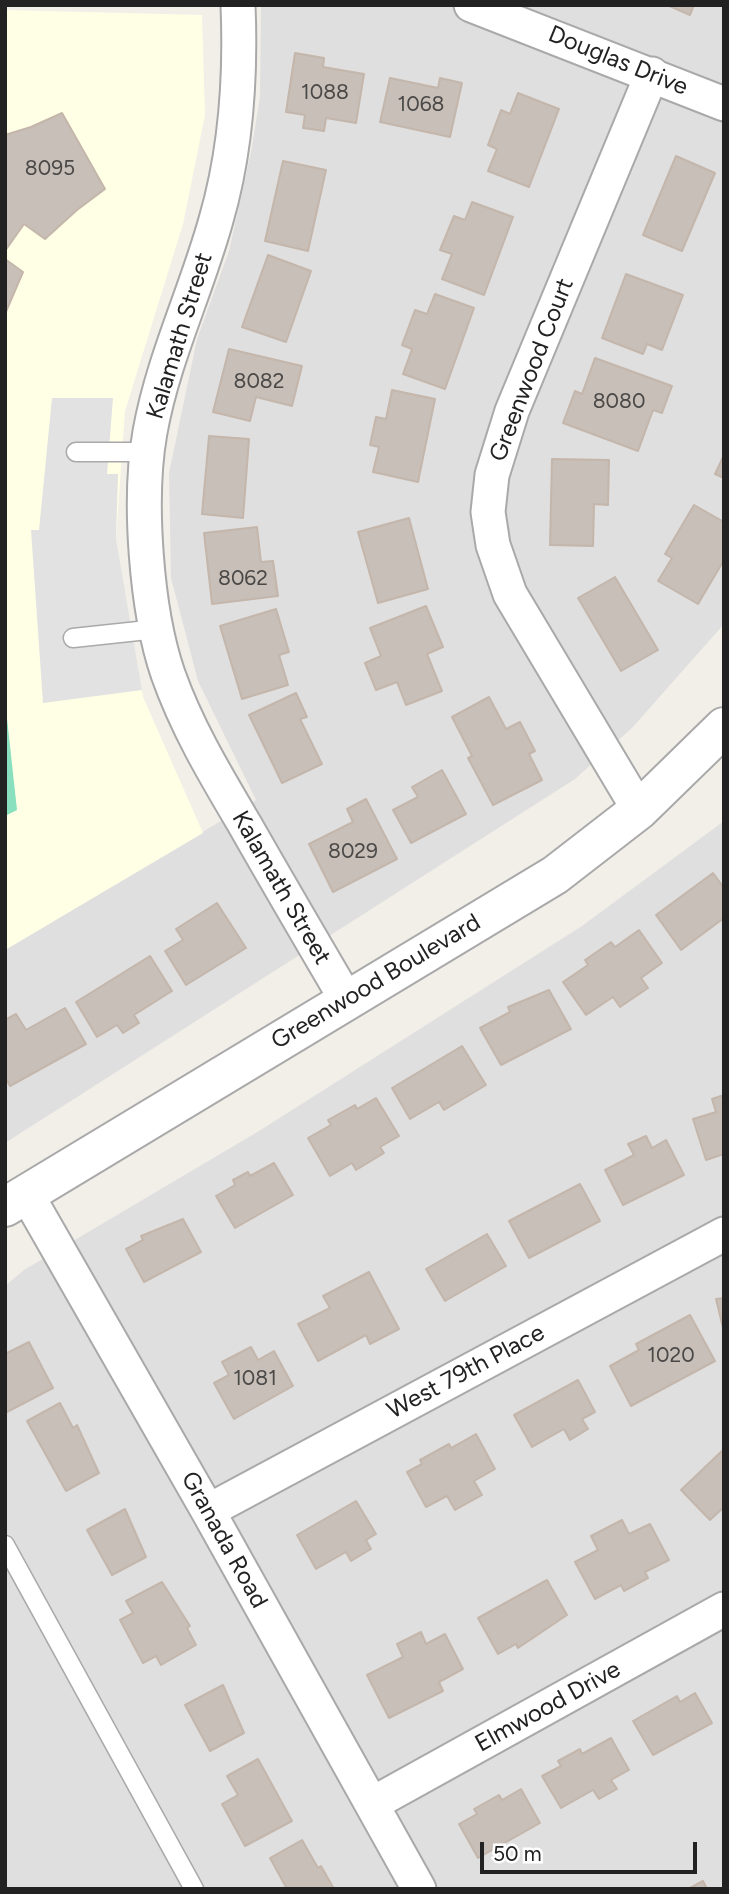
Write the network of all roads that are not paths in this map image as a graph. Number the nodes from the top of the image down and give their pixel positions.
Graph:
1 (238, 5) edge
2 (471, 5) edge
3 (652, 74) junction
4 (724, 104) edge
5 (76, 452) dead end
6 (148, 452) junction
7 (158, 629) junction
8 (74, 638) dead end
9 (724, 726) edge
10 (639, 810) junction
11 (346, 999) junction
12 (15, 1200) edge
13 (724, 1234) edge
14 (208, 1511) junction
15 (5, 1545) edge
16 (724, 1609) edge
17 (372, 1804) junction
18 (194, 1889) edge
19 (419, 1889) edge

1 - 6 street, Kalamath Street
2 - 3 street, Douglas Drive
3 - 4 street, Douglas Drive
3 - 10 street, Greenwood Court
5 - 6 lane
6 - 7 street, Kalamath Street
7 - 8 lane
7 - 11 street, Kalamath Street
9 - 10 street, Greenwood Boulevard
10 - 11 street, Greenwood Boulevard
11 - 12 street, Greenwood Boulevard
12 - 14 street, Granada Road
13 - 14 street, West 79th Place
14 - 17 street, Granada Road
15 - 18 lane
16 - 17 street, Elmwood Drive
17 - 19 street, Granada Road

